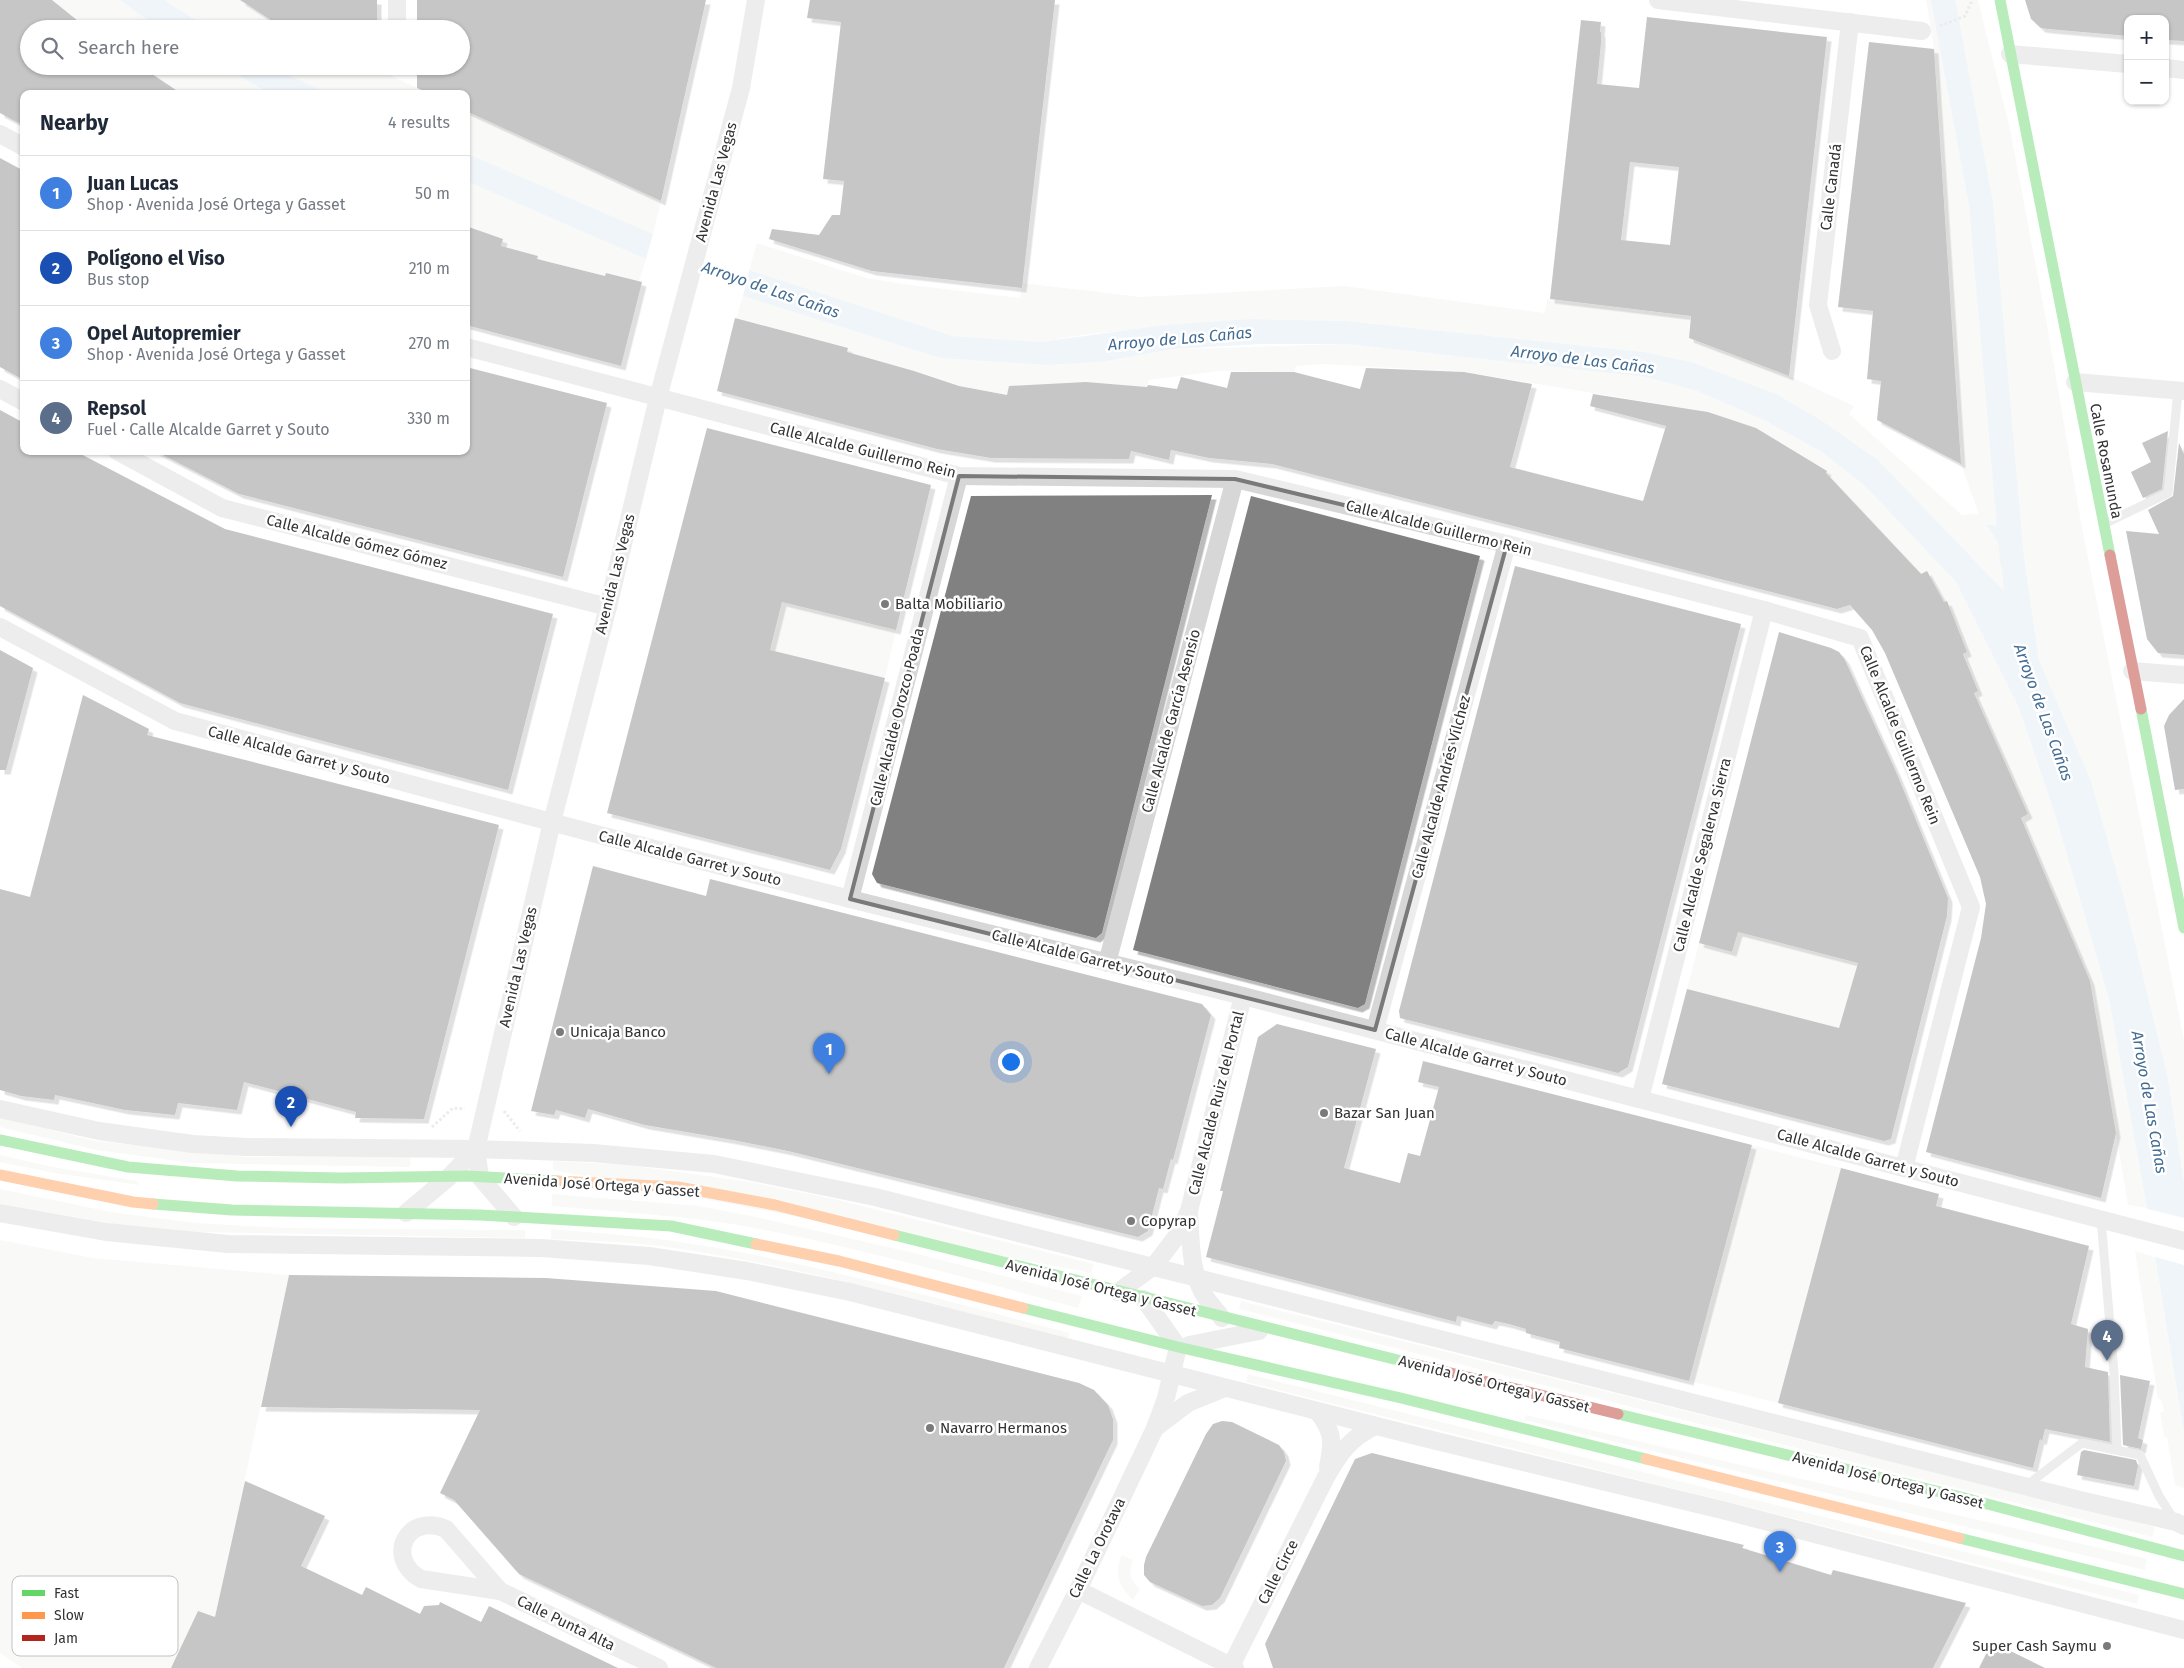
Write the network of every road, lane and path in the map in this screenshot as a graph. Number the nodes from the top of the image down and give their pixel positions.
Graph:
1 (397, 0) edge
2 (756, 0) edge
3 (1658, 0) edge
4 (1972, 0) edge
5 (2000, 0) edge
6 (397, 20) edge
7 (1850, 22) junction
8 (1922, 31) joint
9 (2010, 54) junction
10 (2124, 64) edge
11 (2169, 68) edge
12 (2184, 70) edge
13 (0, 134) edge
14 (20, 145) edge
15 (470, 348) edge
16 (1832, 351) dead end
17 (2075, 382) junction
18 (0, 389) edge
19 (2181, 391) edge
20 (658, 398) junction
21 (20, 400) edge
22 (124, 455) edge
23 (959, 476) junction
24 (1236, 479) junction
25 (2104, 524) junction
26 (1507, 544) junction
27 (608, 607) junction
28 (1764, 610) junction
29 (0, 627) edge
30 (2132, 670) junction
31 (2184, 675) edge
32 (552, 822) junction
33 (850, 899) junction
34 (2184, 928) edge
35 (1107, 963) junction
36 (1243, 996) junction
37 (1375, 1030) junction
38 (1640, 1099) junction
39 (0, 1109) edge
40 (0, 1140) edge
41 (476, 1149) junction
42 (1904, 1168) junction
43 (0, 1175) edge
44 (449, 1177) junction
45 (480, 1177) junction
46 (1189, 1211) junction
47 (0, 1213) edge
48 (406, 1213) junction
49 (514, 1217) junction
50 (2102, 1219) junction
51 (2184, 1241) edge
52 (1154, 1266) junction
53 (1196, 1277) junction
54 (1118, 1292) junction
55 (1144, 1299) junction
56 (1222, 1318) junction
57 (1268, 1329) junction
58 (1178, 1347) junction
59 (1170, 1374) junction
60 (1225, 1388) junction
61 (1318, 1412) junction
62 (1375, 1426) junction
63 (1155, 1428) junction
64 (2117, 1450) junction
65 (1326, 1477) junction
66 (2026, 1486) junction
67 (2180, 1524) edge
68 (2184, 1556) edge
69 (500, 1590) junction
70 (1078, 1590) junction
71 (2184, 1594) edge
72 (2184, 1606) edge
73 (2184, 1630) edge
74 (1233, 1667) edge
75 (659, 1668) edge
76 (1038, 1668) edge

1 - 6 street
2 - 20 street, Avenida Las Vegas
3 - 7 street
4 - 8 path
5 - 9 main road, Calle Rosamunda
7 - 8 street
7 - 16 street, Calle Canadá
9 - 10 street
9 - 17 main road, Calle Rosamunda
11 - 12 street
13 - 14 street
15 - 20 street, Calle Alcalde Guillermo Rein
17 - 19 street
17 - 25 main road, Calle Rosamunda
18 - 21 street
19 - 25 lane
20 - 23 street, Calle Alcalde Guillermo Rein
20 - 27 street, Avenida Las Vegas
22 - 27 street, Calle Alcalde Gómez Gómez
23 - 24 street, Calle Alcalde Guillermo Rein
23 - 33 street, Calle Alcalde Orozco Poada
24 - 26 street, Calle Alcalde Guillermo Rein
24 - 35 street, Calle Alcalde García Asensio
25 - 30 main road, Calle Rosamunda
26 - 28 street, Calle Alcalde Guillermo Rein
26 - 37 street, Calle Alcalde Andrés Vílchez
27 - 32 street, Avenida Las Vegas
28 - 38 street, Calle Alcalde Segalerva Sierra
28 - 42 street, Calle Alcalde Guillermo Rein
29 - 32 street, Calle Alcalde Garret y Souto
30 - 31 street
30 - 34 main road, Calle Rosamunda
32 - 33 street, Calle Alcalde Garret y Souto
32 - 41 street, Avenida Las Vegas
33 - 35 street, Calle Alcalde Garret y Souto
35 - 36 street, Calle Alcalde Garret y Souto
36 - 37 street, Calle Alcalde Garret y Souto
36 - 46 street, Calle Alcalde Ruiz del Portal
37 - 38 street, Calle Alcalde Garret y Souto
38 - 42 street, Calle Alcalde Garret y Souto
39 - 41 street, Avenida José Ortega y Gasset
40 - 44 main road, Avenida José Ortega y Gasset
41 - 44 street
41 - 45 street
41 - 52 street, Avenida José Ortega y Gasset
42 - 50 street, Calle Alcalde Garret y Souto
43 - 48 main road
44 - 45 main road, Avenida José Ortega y Gasset
44 - 48 street
45 - 49 street
45 - 54 main road, Avenida José Ortega y Gasset
46 - 52 street, Calle Alcalde Ruiz del Portal
46 - 53 street, Calle Alcalde Ruiz del Portal
47 - 59 street
48 - 49 main road
49 - 58 main road
50 - 51 street, Calle Alcalde Garret y Souto
50 - 64 lane
52 - 53 street, Avenida José Ortega y Gasset
52 - 54 street, Calle Alcalde Ruiz del Portal
53 - 56 street, Calle Alcalde Ruiz del Portal
53 - 66 street, Avenida José Ortega y Gasset
54 - 55 main road, Avenida José Ortega y Gasset
55 - 56 main road, Avenida José Ortega y Gasset
55 - 58 street
56 - 57 main road, Avenida José Ortega y Gasset
57 - 58 street
57 - 68 main road, Avenida José Ortega y Gasset
58 - 59 street, Calle La Orotava
58 - 71 main road
59 - 60 street
59 - 63 street, Calle La Orotava
60 - 61 street
60 - 63 street, Calle La Orotava
61 - 62 street
61 - 65 street, Calle Circe
62 - 65 street, Calle Circe
62 - 73 street
63 - 70 street, Calle La Orotava
64 - 66 lane
64 - 67 lane
65 - 74 street, Calle Circe
66 - 67 street, Avenida José Ortega y Gasset
69 - 69 street, Calle Punta Alta
69 - 75 street, Calle Punta Alta
70 - 74 street
70 - 76 street, Calle La Orotava
71 - 72 main road

